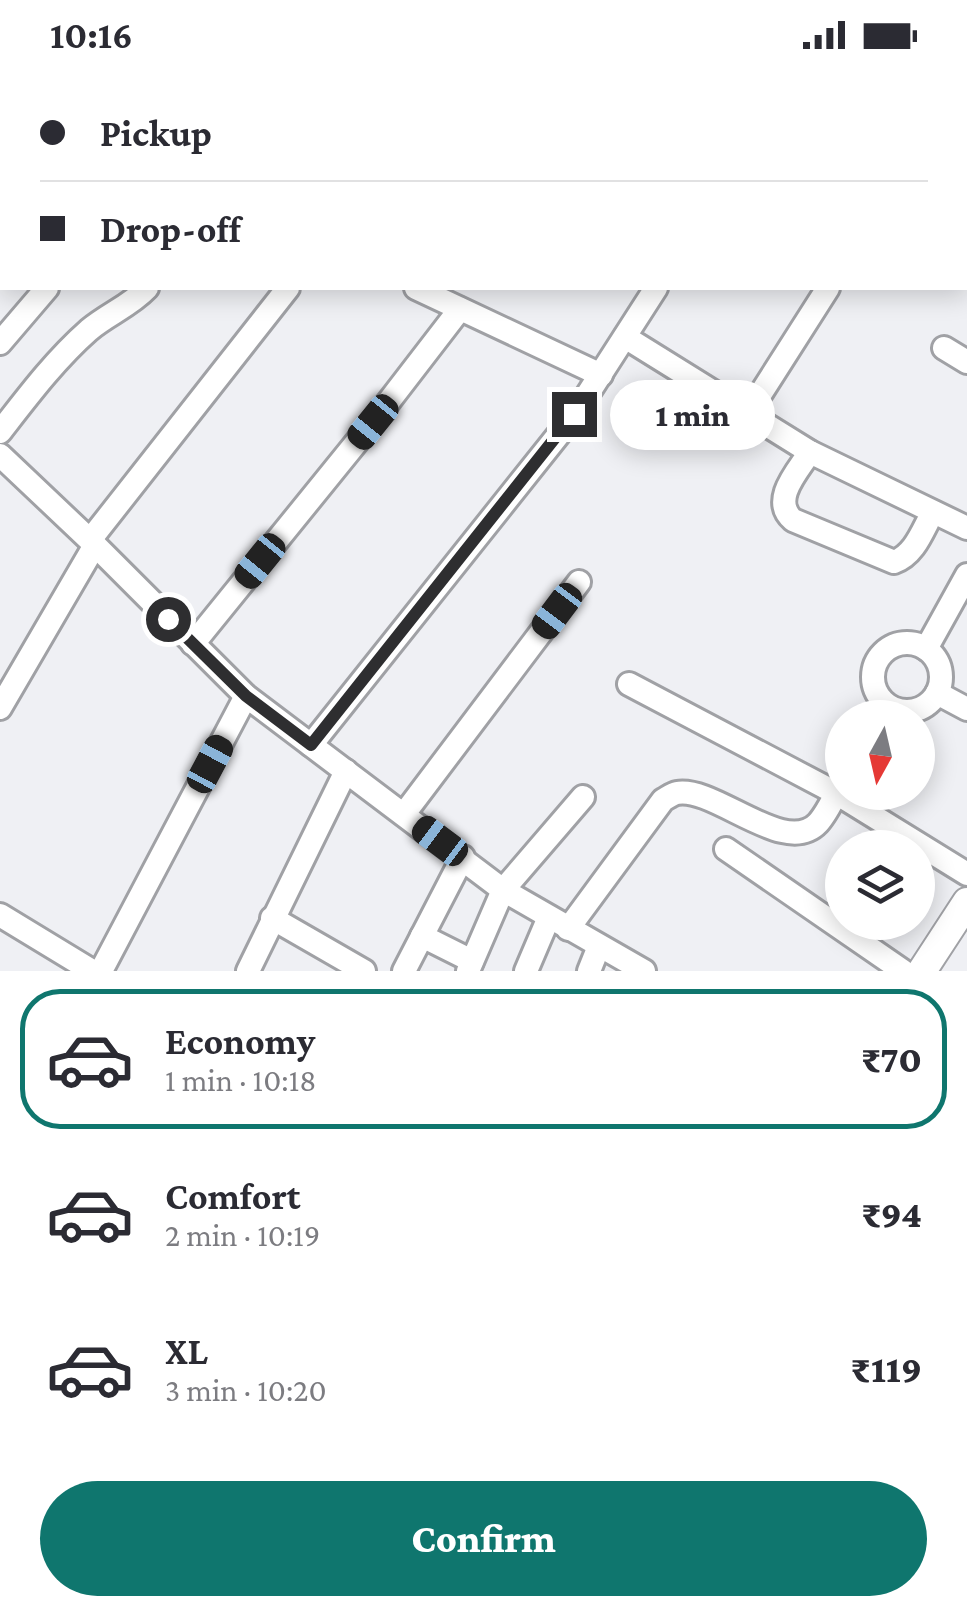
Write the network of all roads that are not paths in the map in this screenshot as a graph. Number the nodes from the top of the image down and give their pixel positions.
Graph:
1 (45, 290) edge
2 (145, 290) edge
3 (286, 290) edge
4 (420, 290) edge
5 (655, 290) edge
6 (827, 290) edge
7 (460, 309) junction
8 (625, 337) junction
9 (0, 344) edge
10 (944, 348) dead end
11 (967, 362) edge
12 (601, 375) junction
13 (749, 412) junction
14 (0, 432) edge
15 (810, 452) junction
16 (0, 455) edge
17 (933, 512) junction
18 (967, 528) edge
19 (93, 542) junction
20 (967, 575) edge
21 (579, 582) dead end
22 (193, 644) junction
23 (926, 648) junction
24 (630, 684) dead end
25 (937, 693) junction
26 (246, 696) junction
27 (880, 700) edge
28 (930, 700) edge
29 (0, 708) edge
30 (967, 709) edge
31 (311, 745) junction
32 (346, 771) junction
33 (825, 781) edge
34 (583, 797) dead end
35 (826, 810) edge
36 (872, 810) edge
37 (404, 814) junction
38 (726, 849) dead end
39 (463, 857) junction
40 (967, 874) edge
41 (503, 890) junction
42 (967, 902) edge
43 (0, 915) edge
44 (272, 918) junction
45 (559, 923) junction
46 (422, 936) junction
47 (599, 946) junction
48 (470, 966) edge
49 (92, 971) edge
50 (101, 971) edge
51 (248, 971) edge
52 (364, 971) edge
53 (404, 971) edge
54 (526, 971) edge
55 (590, 971) edge
56 (644, 971) edge
57 (904, 971) edge
58 (922, 971) edge

1 - 9 street
2 - 14 street
3 - 19 street
4 - 7 street
5 - 8 street
6 - 13 street
7 - 12 street
7 - 22 street
8 - 12 street
8 - 13 street
10 - 11 street
12 - 31 street
13 - 15 street
15 - 17 street
15 - 17 street
16 - 19 street
17 - 18 street
19 - 22 street
19 - 29 street
20 - 23 street
21 - 37 street
22 - 26 street
23 - 25 street
23 - 27 street
24 - 33 street
25 - 28 street
25 - 30 street
26 - 31 street
26 - 50 street
31 - 32 street
32 - 37 street
32 - 44 street
34 - 41 street
35 - 45 street
36 - 40 street
37 - 39 street
38 - 57 street
39 - 41 street
39 - 46 street
41 - 45 street
41 - 48 street
42 - 58 street
43 - 49 street
44 - 51 street
44 - 52 street
45 - 47 street
45 - 54 street
46 - 48 street
46 - 53 street
47 - 55 street
47 - 56 street

